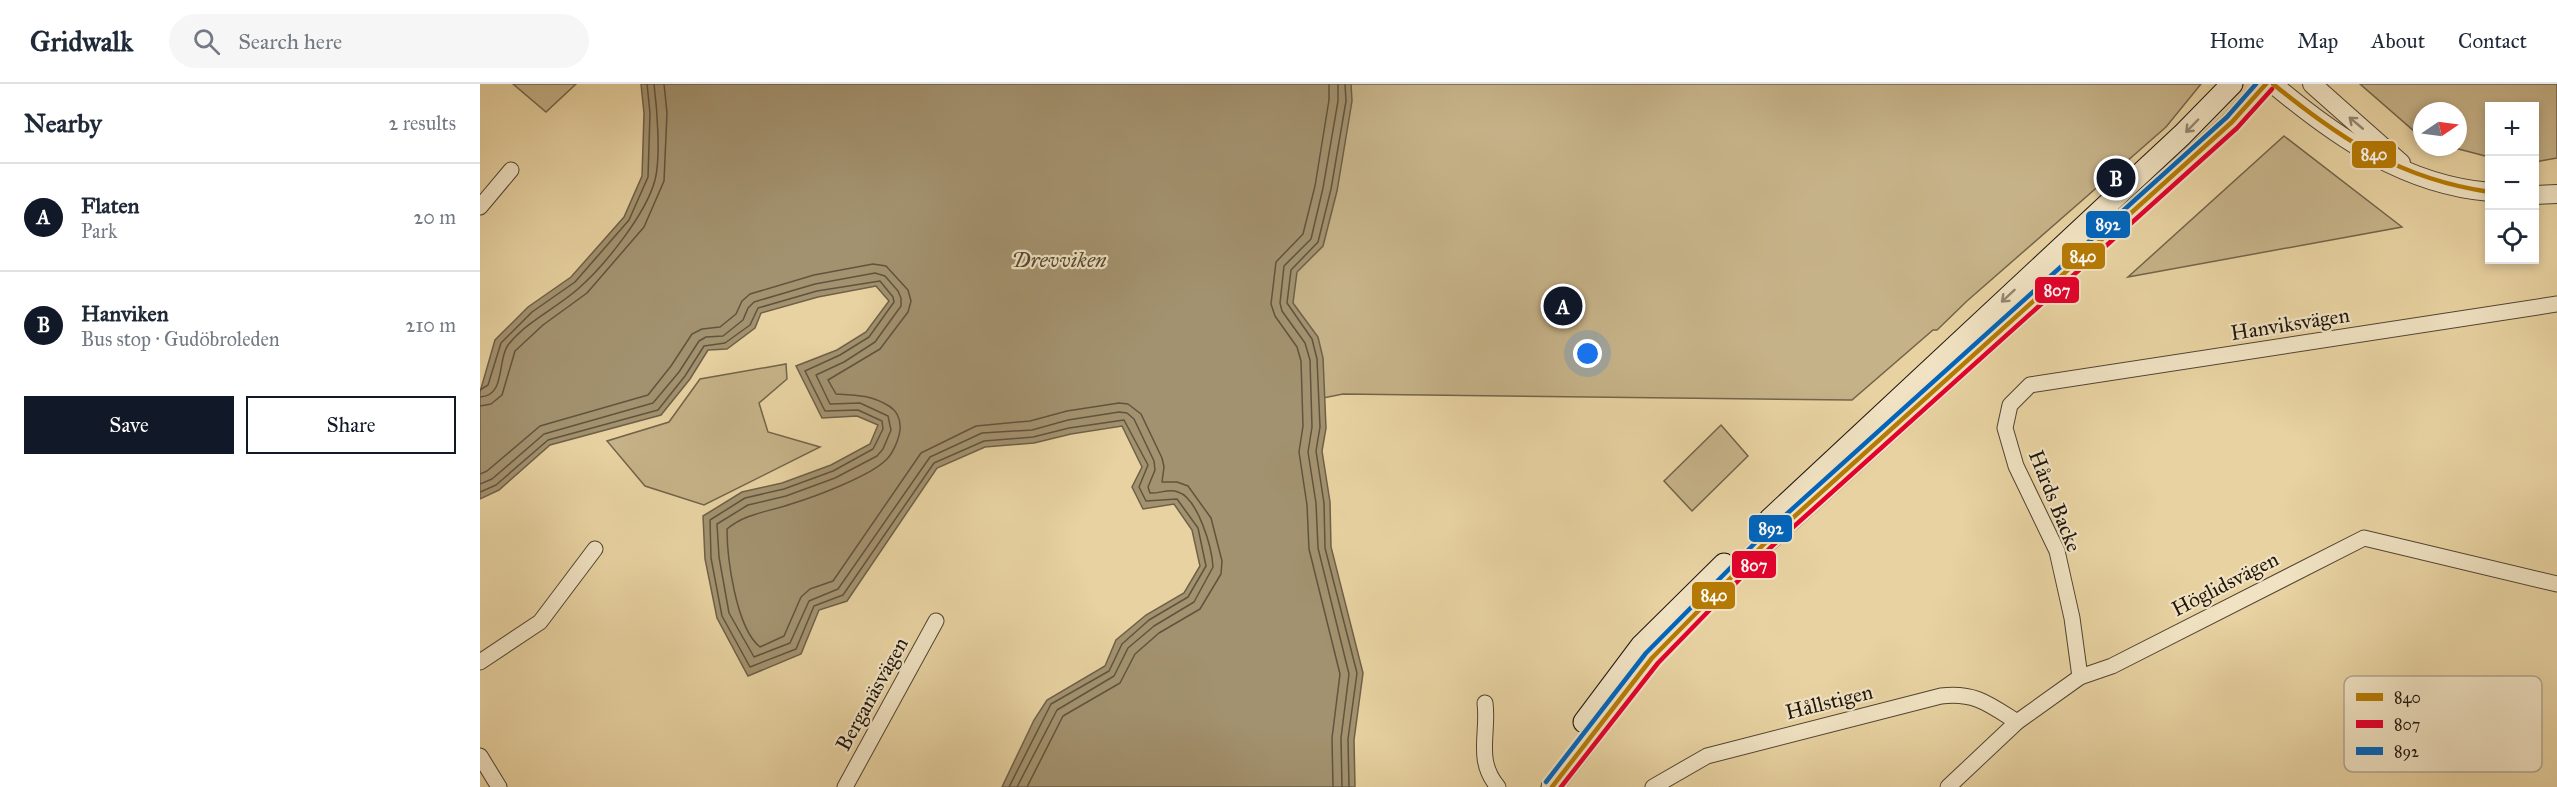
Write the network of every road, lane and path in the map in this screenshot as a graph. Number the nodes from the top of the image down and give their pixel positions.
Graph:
1 (2232, 84) edge
2 (2266, 84) edge
3 (2273, 84) edge
4 (2312, 84) edge
5 (511, 170) dead end
6 (2415, 176) junction
7 (2485, 192) edge
8 (2557, 194) edge
9 (2539, 195) edge
10 (480, 207) edge
11 (2557, 304) edge
12 (2030, 385) joint
13 (595, 549) dead end
14 (2557, 584) edge
15 (936, 621) dead end
16 (480, 662) edge
17 (2080, 677) junction
18 (1485, 704) dead end
19 (2017, 722) junction
20 (480, 756) edge
21 (499, 787) edge
22 (845, 787) edge
23 (1498, 787) edge
24 (1536, 787) edge
25 (1552, 787) edge
26 (1653, 787) edge
27 (1948, 787) edge

1 -> 24 main road
2 - 25 main road
3 - 6 street
6 -> 4 street
5 - 10 street
6 - 7 street
8 - 9 street
11 - 12 street, Hanviksvägen
12 - 17 street, Hårds Backe
13 - 16 street
14 - 17 street, Höglidsvägen
15 - 22 street, Berganäsvägen
17 - 19 street, Höglidsvägen
18 - 23 street
19 - 26 street, Hållstigen
19 - 27 street, Höglidsvägen
20 - 21 street

